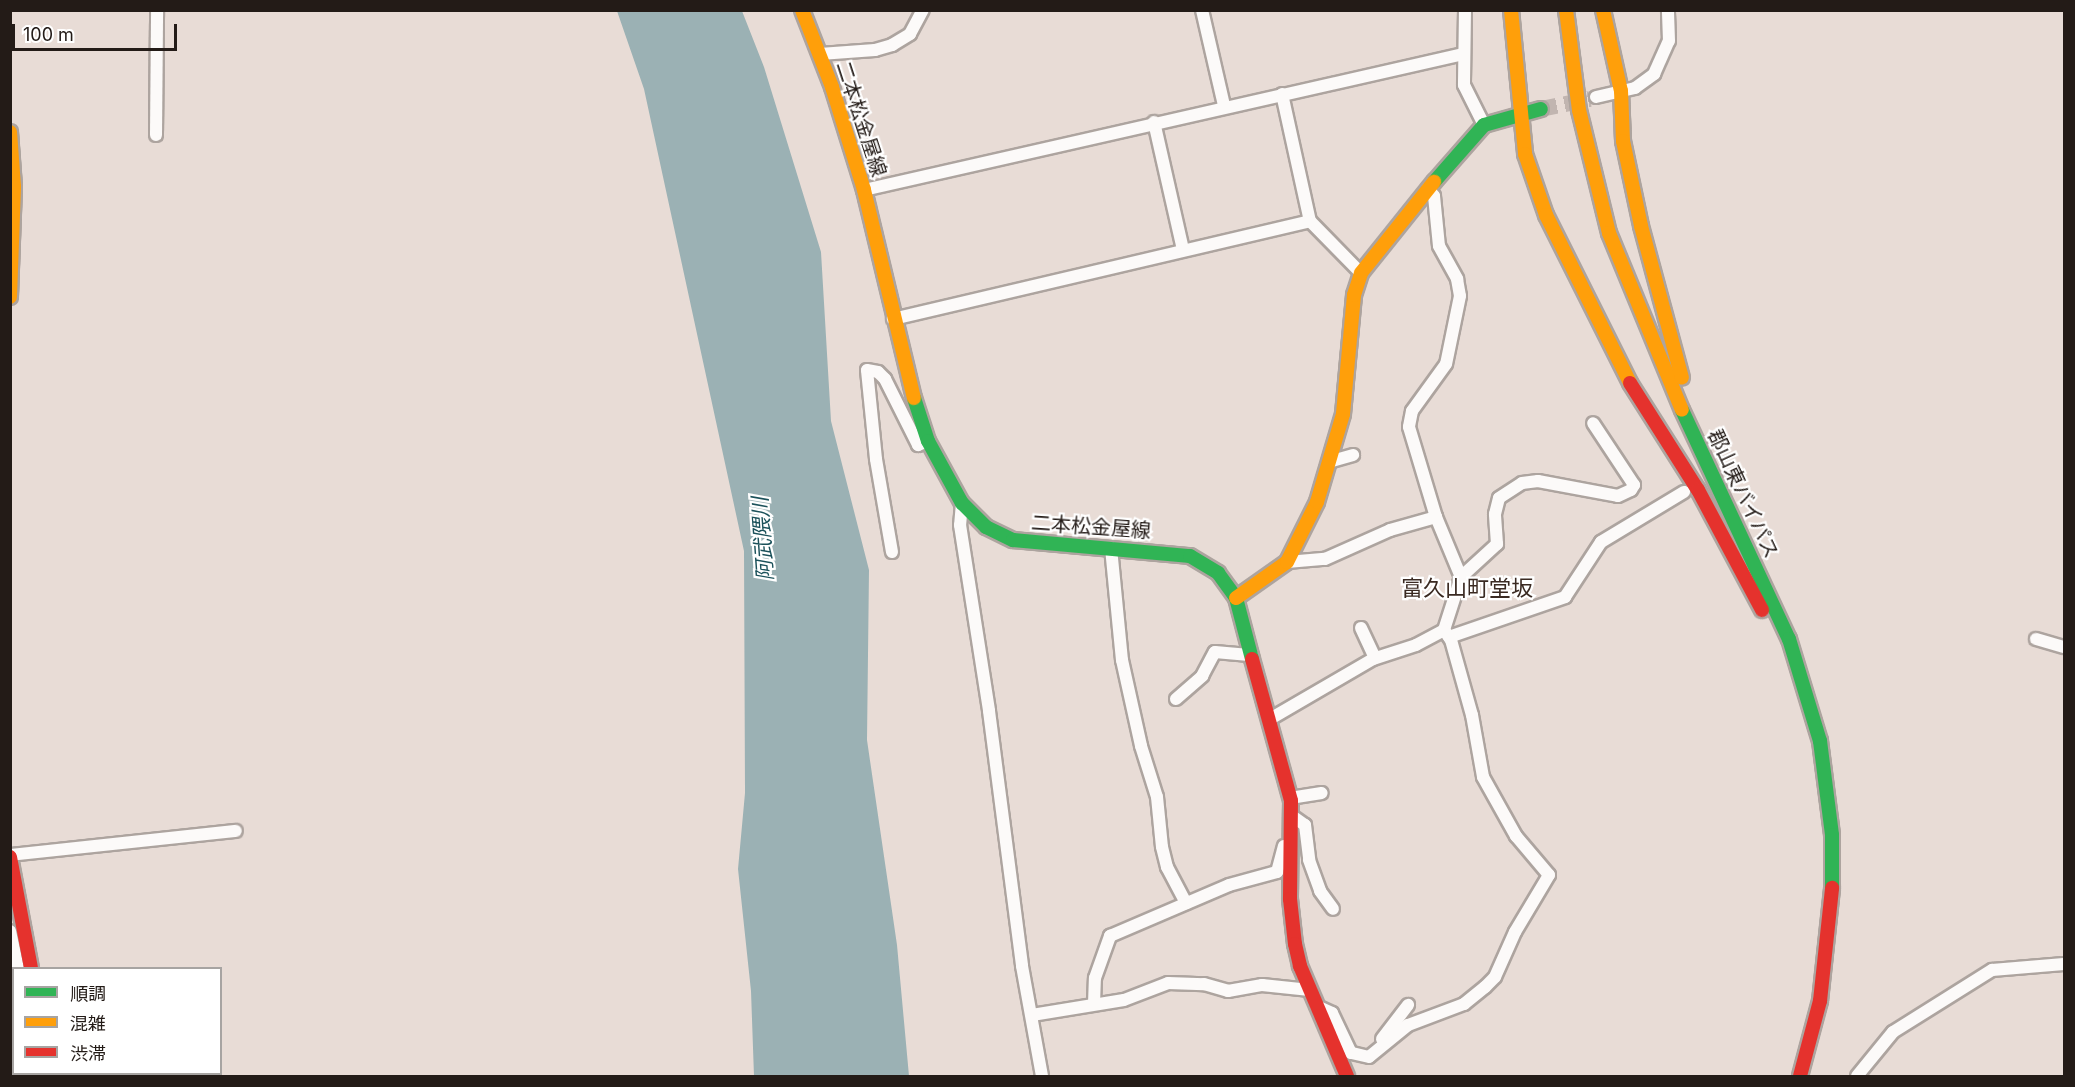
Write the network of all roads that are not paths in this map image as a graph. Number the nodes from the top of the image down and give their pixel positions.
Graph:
1 (157, 10) edge
2 (802, 10) edge
3 (923, 10) edge
4 (1202, 10) edge
5 (1465, 10) edge
6 (1511, 10) edge
7 (1566, 10) edge
8 (1604, 10) edge
9 (1668, 10) edge
10 (820, 54) junction
11 (1463, 54) junction
12 (1621, 91) junction
13 (1282, 94) junction
14 (1596, 97) tunnel mouth
15 (1224, 105) junction
16 (1541, 109) tunnel mouth
17 (1518, 113) junction
18 (1154, 122) junction
19 (1484, 125) junction
20 (10, 132) edge
21 (156, 135) dead end
22 (1428, 188) junction
23 (864, 190) junction
24 (1310, 221) junction
25 (1183, 250) junction
26 (1361, 273) junction
27 (10, 297) edge
28 (893, 319) junction
29 (1593, 423) dead end
30 (928, 441) junction
31 (1353, 455) dead end
32 (1332, 461) junction
33 (1684, 492) dead end
34 (962, 503) junction
35 (1436, 517) junction
36 (1111, 548) junction
37 (892, 552) dead end
38 (1287, 562) junction
39 (1461, 577) junction
40 (1236, 598) junction
41 (1361, 628) dead end
42 (1446, 634) junction
43 (1790, 639) junction
44 (2036, 639) dead end
45 (2064, 647) edge
46 (1252, 655) junction
47 (1375, 658) junction
48 (1802, 674) junction
49 (1176, 699) dead end
50 (1270, 719) junction
51 (1322, 794) dead end
52 (1290, 798) junction
53 (1292, 816) junction
54 (236, 831) dead end
55 (1292, 833) junction
56 (10, 856) edge
57 (1186, 903) junction
58 (1333, 909) dead end
59 (10, 931) edge
60 (2064, 964) edge
61 (18, 967) edge
62 (31, 967) edge
63 (1310, 990) junction
64 (1820, 1001) junction
65 (1094, 1004) junction
66 (1408, 1005) dead end
67 (1316, 1006) junction
68 (1032, 1015) junction
69 (1378, 1049) junction
70 (1042, 1077) edge
71 (1347, 1077) edge
72 (1790, 1077) edge
73 (1800, 1077) edge
74 (1857, 1077) edge

1 - 21 street
2 - 10 main road, 二本松金屋線
3 - 10 street
4 - 15 street
5 - 11 street
6 - 17 main road
7 - 43 main road, 郡山東バイパス
8 - 12 main road
9 - 12 street
10 - 23 main road, 二本松金屋線
11 - 13 street
11 - 19 street
12 - 14 street
12 - 43 main road
13 - 15 street
13 - 24 street
15 - 18 street
16 - 17 main road
17 - 19 main road
17 - 48 main road
18 - 23 street
18 - 25 street
19 - 22 main road
20 - 27 main road
22 - 26 main road
22 - 35 street
23 - 28 main road, 二本松金屋線
24 - 25 street
24 - 26 street
25 - 28 street
26 - 32 main road
28 - 30 main road, 二本松金屋線
29 - 39 street
30 - 34 main road, 二本松金屋線
30 - 37 street
31 - 32 street
32 - 38 main road
33 - 42 street
34 - 36 main road, 二本松金屋線
34 - 68 street
35 - 38 street
35 - 39 street
36 - 40 main road, 二本松金屋線
36 - 57 street
38 - 40 main road
39 - 42 street
40 - 46 main road, 二本松金屋線
41 - 47 street
42 - 47 street
42 - 69 street
43 - 48 main road, 郡山東バイパス
44 - 45 street
46 - 49 street
46 - 50 main road, 二本松金屋線
47 - 50 street
48 - 64 main road, 郡山東バイパス
50 - 52 main road, 二本松金屋線
51 - 52 street
52 - 53 main road, 二本松金屋線
53 - 55 main road, 二本松金屋線
53 - 58 street
54 - 56 street
55 - 57 street
55 - 63 main road, 二本松金屋線
56 - 62 main road
57 - 65 street
59 - 61 street
60 - 74 street
63 - 65 street
63 - 67 main road, 二本松金屋線
64 - 72 main road, 郡山東バイパス
64 - 73 main road, 郡山東バイパス
65 - 68 street
66 - 69 street
67 - 69 street
67 - 71 main road, 二本松金屋線
68 - 70 street

